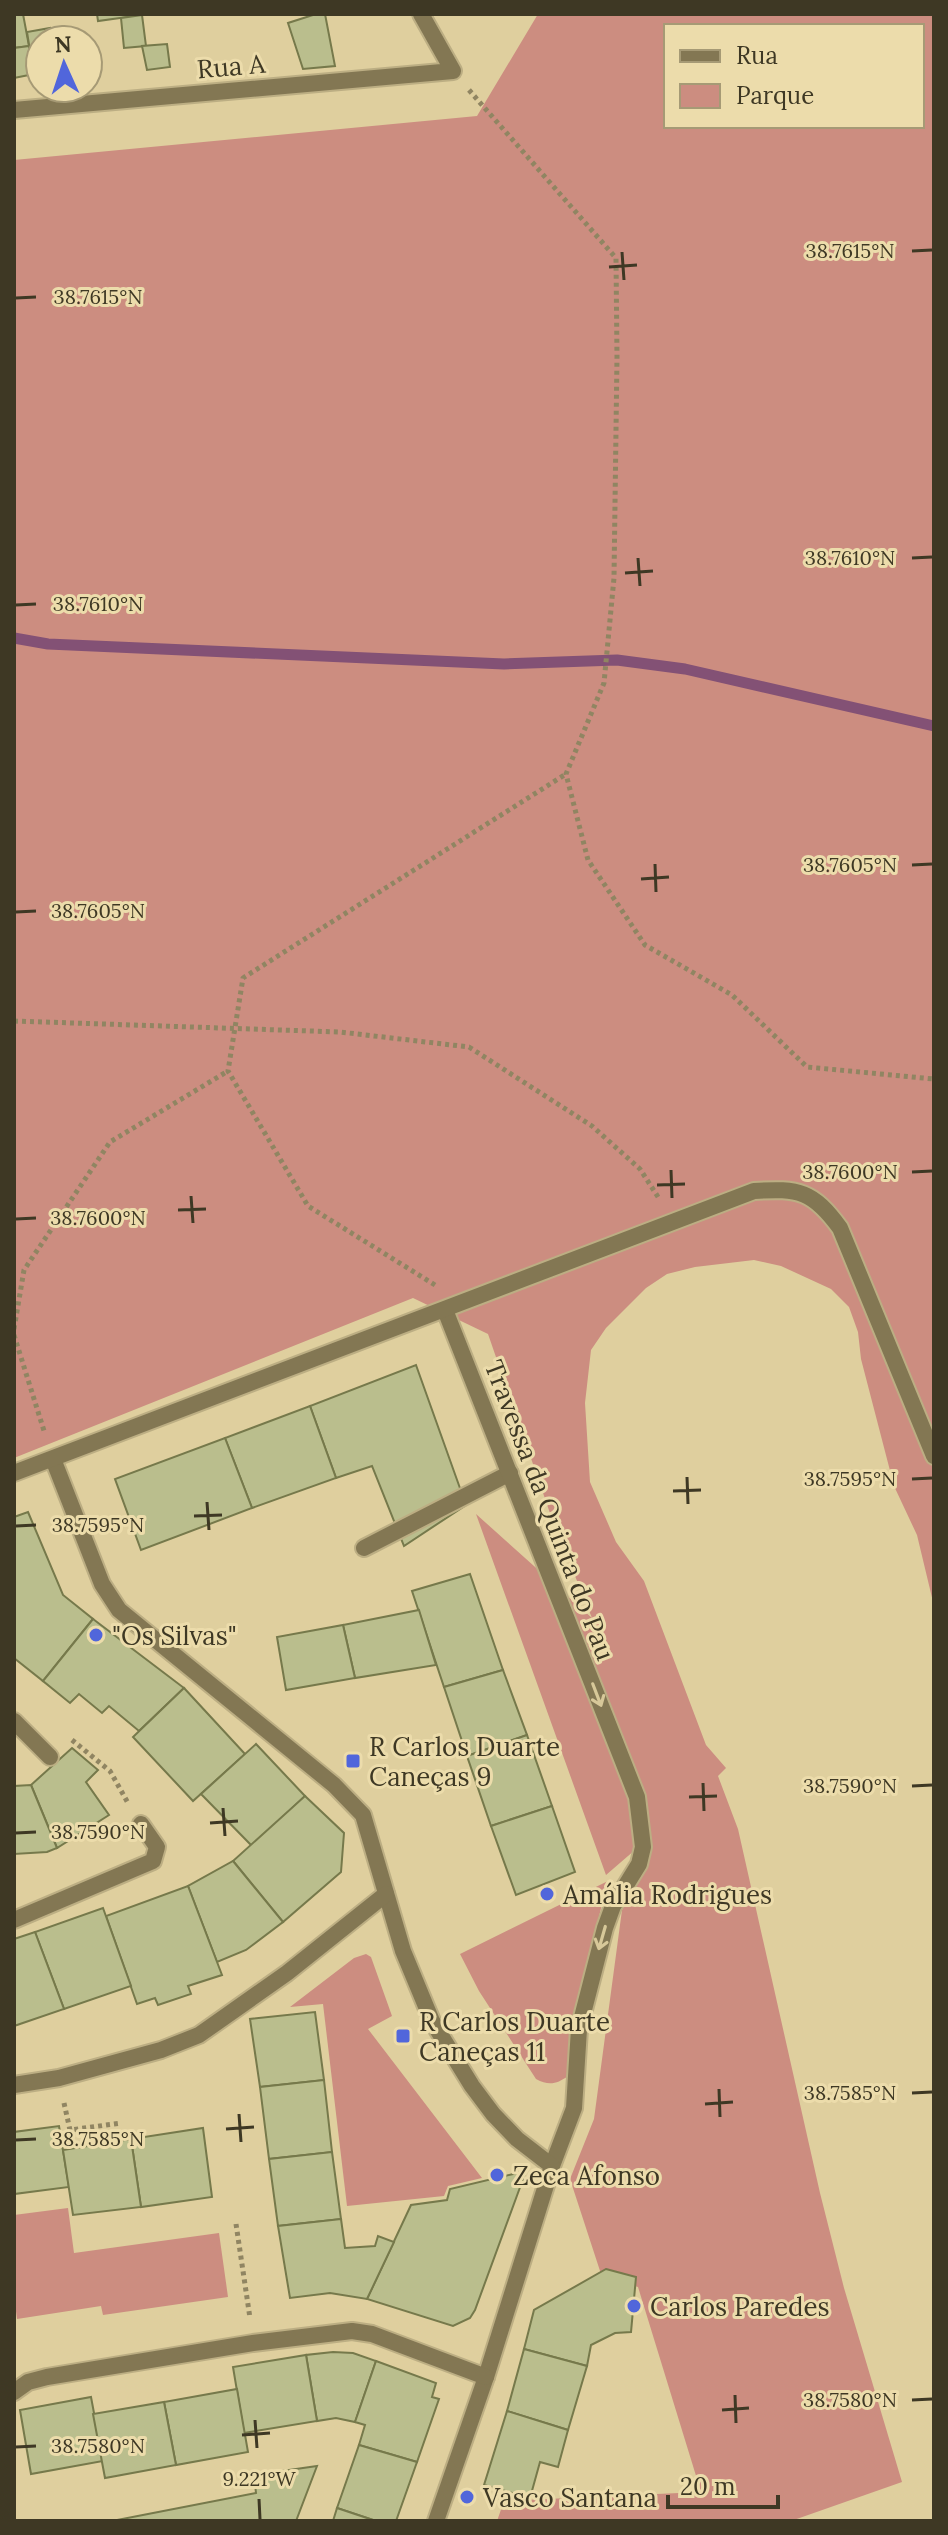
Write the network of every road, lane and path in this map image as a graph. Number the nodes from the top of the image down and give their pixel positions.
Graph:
1 (421, 14) edge
2 (453, 71) junction
3 (14, 110) edge
4 (566, 774) junction
5 (14, 1021) edge
6 (235, 1029) junction
7 (228, 1071) junction
8 (934, 1079) edge
9 (675, 1220) junction
10 (464, 1303) junction
11 (445, 1310) junction
12 (14, 1329) edge
13 (14, 1335) edge
14 (934, 1456) edge
15 (53, 1459) junction
16 (14, 1473) edge
17 (510, 1473) junction
18 (364, 1548) dead end
19 (14, 1721) edge
20 (50, 1757) joint
21 (141, 1824) joint
22 (386, 1894) junction
23 (14, 1920) edge
24 (59, 2078) junction
25 (14, 2085) edge
26 (121, 2123) dead end
27 (552, 2166) junction
28 (236, 2224) dead end
29 (253, 2343) junction
30 (486, 2377) junction
31 (14, 2392) edge
32 (436, 2521) edge

1 - 2 street
2 - 3 street, Rua A
2 - 4 path
4 - 6 path
4 - 8 path
5 - 6 path
6 - 7 path
6 - 9 path
7 - 10 path
7 - 12 path
9 - 10 street
9 - 14 street
10 - 11 street
11 - 15 street
11 - 17 street, Travessa da Quinta do Pau
13 - 15 path
15 - 16 street
15 - 22 street
17 - 18 street
17 -> 27 street, Travessa da Quinta do Pau
19 - 20 street
20 - 21 path
21 - 23 street
22 - 24 street
22 - 27 street
24 - 25 street
24 - 26 path
27 - 30 street, Travessa da Quinta do Pau
28 - 29 path
29 - 30 street
29 - 31 street
30 - 32 street, Travessa da Quinta do Pau

